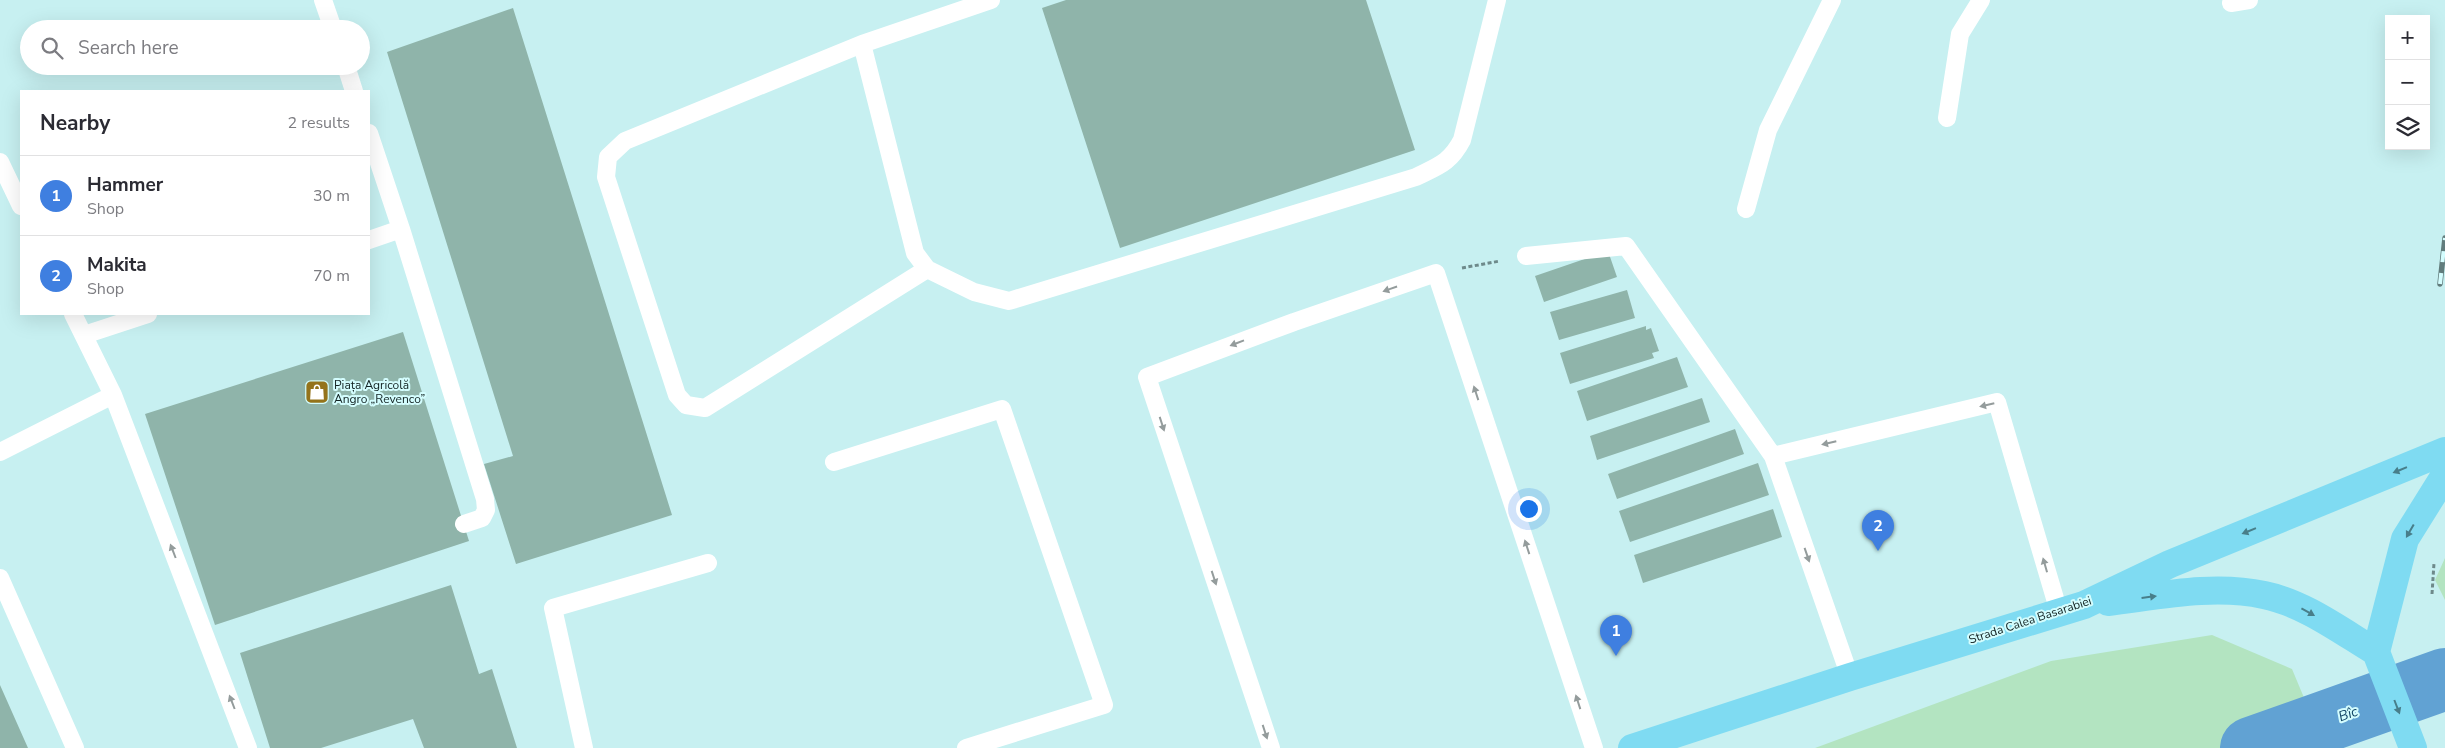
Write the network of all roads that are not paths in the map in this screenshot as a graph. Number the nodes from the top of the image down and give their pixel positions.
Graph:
1 (323, 0) edge
2 (991, 0) edge
3 (1497, 0) edge
4 (1832, 0) edge
5 (1981, 0) edge
6 (2249, 0) edge
7 (2231, 3) dead end
8 (330, 20) edge
9 (862, 44) junction
10 (349, 75) edge
11 (354, 90) edge
12 (1947, 118) dead end
13 (370, 136) edge
14 (0, 162) edge
15 (20, 204) edge
16 (1746, 209) dead end
17 (402, 229) junction
18 (370, 240) edge
19 (1526, 256) road end
20 (927, 269) junction
21 (74, 315) edge
22 (145, 315) edge
23 (84, 335) junction
24 (113, 395) junction
25 (2445, 451) edge
26 (0, 452) edge
27 (1773, 456) junction
28 (834, 462) dead end
29 (2445, 475) edge
30 (464, 524) dead end
31 (708, 563) dead end
32 (0, 578) edge
33 (2071, 609) junction
34 (2378, 659) junction
35 (1850, 677) junction
36 (75, 748) edge
37 (248, 748) edge
38 (584, 748) edge
39 (966, 748) edge
40 (1270, 748) edge
41 (1594, 748) edge
42 (1632, 748) edge
43 (2413, 748) edge

1 - 8 lane
2 - 9 lane
3 - 20 lane
4 - 16 lane
5 - 12 lane
6 - 7 lane
9 - 20 lane
9 - 20 lane
10 - 11 lane
13 - 17 lane
14 - 15 lane
17 - 18 lane
17 - 30 lane
19 - 27 lane
21 - 23 lane
22 - 23 lane
23 - 24 lane
24 - 26 lane
37 -> 24 lane
25 -> 33 main road, Strada Calea Basarabiei
33 -> 27 lane
27 -> 35 lane
28 - 39 lane
29 -> 34 main road
31 - 38 lane
32 - 36 lane
33 -> 34 main road
33 - 35 main road, Strada Calea Basarabiei
34 -> 43 main road
35 - 42 main road, Strada Calea Basarabiei
41 -> 40 lane

